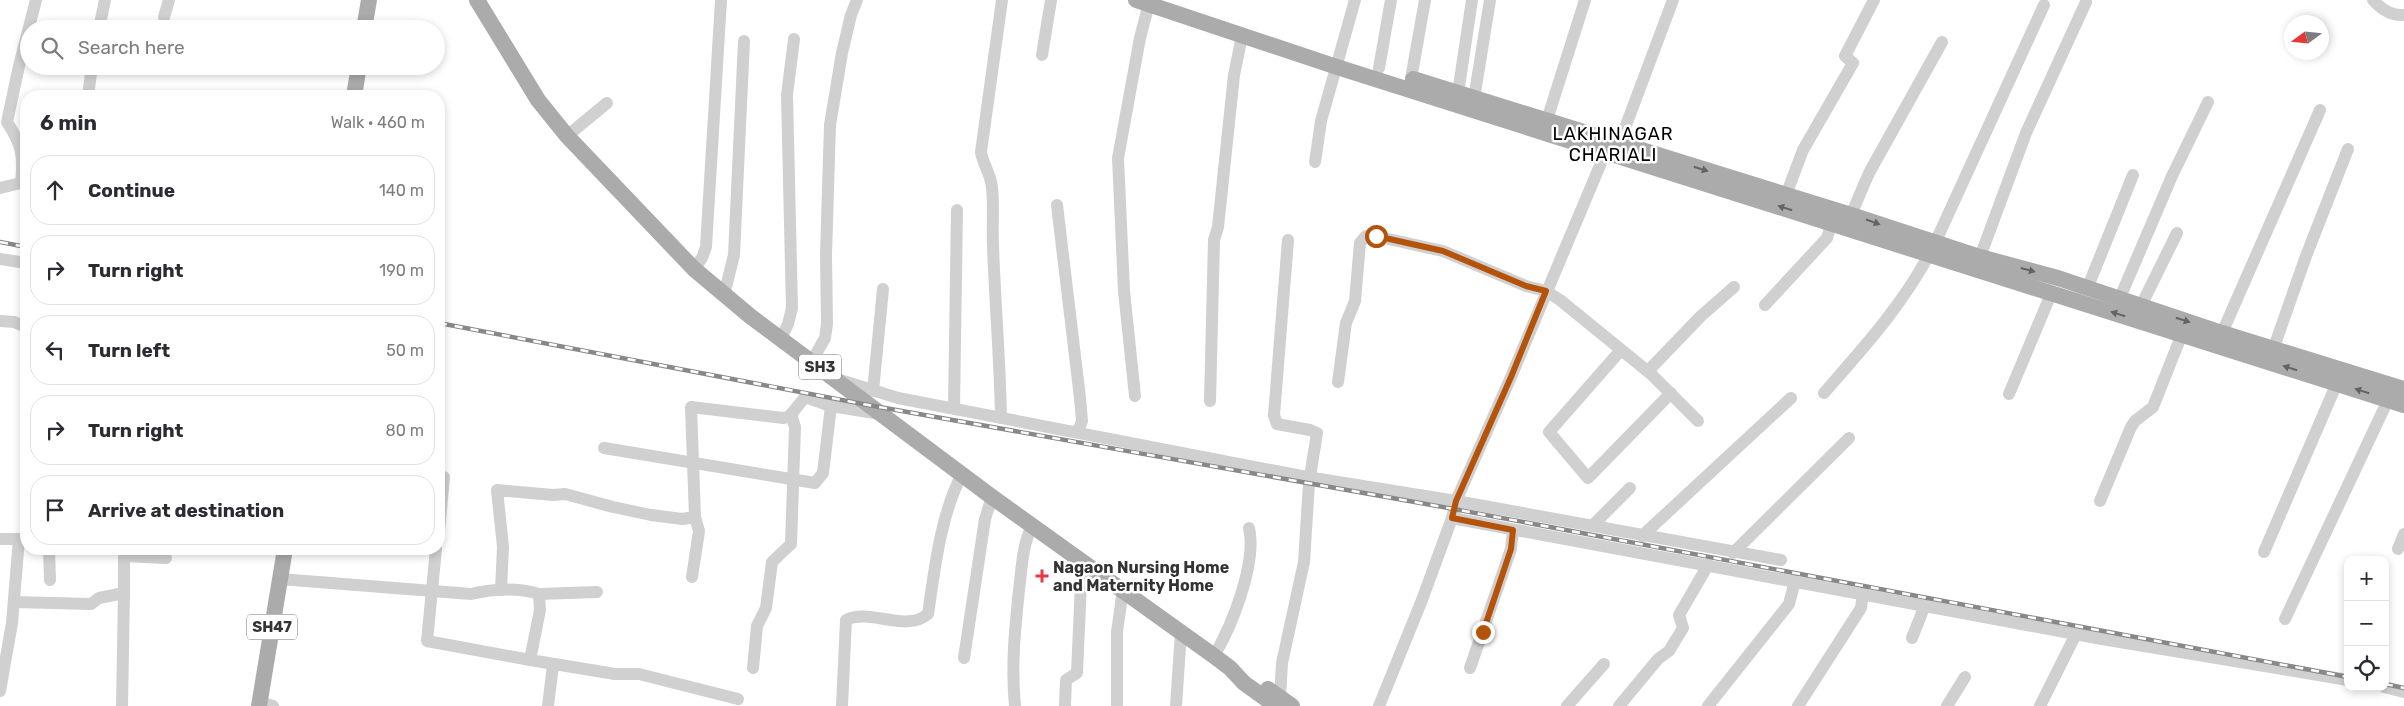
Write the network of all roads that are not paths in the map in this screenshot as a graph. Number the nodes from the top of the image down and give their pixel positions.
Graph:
1 (36, 0) edge
2 (105, 0) edge
3 (169, 0) edge
4 (369, 0) edge
5 (477, 0) edge
6 (720, 0) edge
7 (857, 0) edge
8 (1002, 0) edge
9 (1051, 0) edge
10 (1171, 0) edge
11 (1355, 0) edge
12 (1391, 0) edge
13 (1425, 0) edge
14 (1472, 0) edge
15 (1490, 0) edge
16 (1585, 0) edge
17 (1673, 0) edge
18 (1874, 0) edge
19 (2373, 0) edge
20 (1145, 1) edge
21 (2086, 2) dead end
22 (2044, 4) dead end
23 (2404, 15) edge
24 (164, 17) dead end
25 (31, 20) edge
26 (101, 20) edge
27 (366, 20) edge
28 (1242, 36) junction
29 (794, 39) dead end
30 (744, 41) dead end
31 (1942, 42) dead end
32 (1042, 55) dead end
33 (20, 62) edge
34 (1339, 62) junction
35 (1379, 68) junction
36 (91, 75) edge
37 (358, 75) edge
38 (1411, 78) junction
39 (89, 90) edge
40 (355, 90) edge
41 (1458, 93) junction
42 (1474, 99) junction
43 (2208, 102) dead end
44 (607, 103) dead end
45 (2320, 110) dead end
46 (1547, 120) junction
47 (567, 136) junction
48 (20, 141) edge
49 (1612, 145) junction
50 (2348, 149) dead end
51 (1315, 162) dead end
52 (2133, 175) dead end
53 (20, 185) edge
54 (0, 188) edge
55 (1786, 195) junction
56 (1057, 205) dead end
57 (957, 210) dead end
58 (1851, 215) junction
59 (1832, 222) junction
60 (2177, 232) dead end
61 (1288, 240) dead end
62 (1932, 248) junction
63 (1980, 257) junction
64 (0, 258) edge
65 (20, 262) edge
66 (694, 269) junction
67 (1734, 287) dead end
68 (882, 289) dead end
69 (2087, 289) junction
70 (1546, 291) junction
71 (2051, 294) junction
72 (724, 295) junction
73 (2119, 300) junction
74 (1764, 305) dead end
75 (2141, 306) junction
76 (0, 321) edge
77 (20, 324) edge
78 (2182, 334) junction
79 (2222, 334) junction
80 (781, 339) junction
81 (1621, 350) junction
82 (2273, 350) junction
83 (812, 361) junction
84 (1648, 371) junction
85 (836, 379) junction
86 (1338, 382) dead end
87 (2337, 383) junction
88 (2404, 389) edge
89 (873, 391) junction
90 (1670, 393) junction
91 (1824, 393) dead end
92 (2010, 394) dead end
93 (1135, 396) dead end
94 (1791, 398) dead end
95 (2388, 400) junction
96 (1210, 401) dead end
97 (2404, 405) edge
98 (830, 406) junction
99 (954, 408) junction
100 (792, 414) junction
101 (881, 414) junction
102 (1001, 418) junction
103 (1698, 420) dead end
104 (1078, 432) junction
105 (1849, 438) dead end
106 (604, 448) dead end
107 (692, 464) junction
108 (962, 474) junction
109 (1310, 477) junction
110 (793, 480) junction
111 (1630, 488) dead end
112 (992, 497) junction
113 (1456, 501) junction
114 (2100, 501) dead end
115 (695, 517) junction
116 (1452, 518) junction
117 (1032, 526) junction
118 (1592, 526) junction
119 (1248, 528) dead end
120 (1513, 530) junction
121 (2404, 534) edge
122 (1642, 536) junction
123 (0, 539) edge
124 (2398, 549) dead end
125 (2264, 552) dead end
126 (1733, 553) junction
127 (49, 555) edge
128 (124, 555) edge
129 (145, 555) edge
130 (284, 555) edge
131 (435, 555) edge
132 (166, 558) dead end
133 (1781, 560) dead end
134 (1084, 562) junction
135 (1708, 565) junction
136 (692, 577) dead end
137 (280, 579) junction
138 (50, 580) dead end
139 (1796, 581) junction
140 (1123, 589) junction
141 (501, 590) junction
142 (431, 591) junction
143 (597, 592) dead end
144 (1863, 593) junction
145 (124, 594) junction
146 (539, 594) junction
147 (14, 602) junction
148 (1925, 605) junction
149 (2285, 619) dead end
150 (6, 622) edge
151 (1181, 632) junction
152 (2076, 634) junction
153 (1912, 638) dead end
154 (1214, 656) junction
155 (964, 658) dead end
156 (530, 660) junction
157 (1604, 664) dead end
158 (552, 665) junction
159 (753, 668) dead end
160 (1470, 668) dead end
161 (1965, 677) dead end
162 (2344, 679) edge
163 (2389, 688) edge
164 (0, 691) edge
165 (2404, 692) edge
166 (738, 698) dead end
167 (1282, 703) edge
168 (264, 705) edge
169 (122, 706) edge
170 (548, 706) edge
171 (842, 706) edge
172 (1014, 706) edge
173 (1065, 706) edge
174 (1117, 706) edge
175 (1176, 706) edge
176 (1379, 706) edge
177 (1567, 706) edge
178 (1619, 706) edge
179 (1708, 706) edge
180 (1798, 706) edge
181 (1946, 706) edge
182 (2040, 706) edge

1 - 25 street
2 - 26 street
3 - 24 street
4 - 27 main road
5 - 47 main road, SH3
6 - 66 street
7 - 83 street
8 - 102 street
9 - 32 street
10 - 34 main road
11 - 34 street
12 - 35 street
13 - 38 street
14 - 41 street
15 - 42 street
16 - 46 street
17 - 49 street
18 - 55 street
19 - 23 street
20 - 28 main road
20 - 93 street
21 - 63 street
22 - 62 street
28 - 34 main road
28 - 96 street
29 - 80 street
30 - 72 street
31 - 58 street
33 - 48 street
34 - 35 main road
34 - 49 main road
34 - 51 street
35 - 38 main road
36 - 39 street
37 - 40 main road
38 - 41 main road
41 - 42 main road
42 - 46 main road
43 - 73 street
44 - 47 street
45 - 79 street
46 - 49 main road
47 - 66 main road, SH3
49 -> 55 main road
59 -> 49 main road
49 - 70 street
50 - 82 street
52 - 69 street
53 - 54 street
55 - 58 main road
56 - 104 street
57 - 99 street
58 -> 62 main road
59 - 62 main road
59 - 74 street
60 - 75 street
61 - 109 street
62 - 63 main road
62 - 71 main road
62 - 91 street
63 -> 69 main road
64 - 65 street
66 - 72 main road, SH3
67 - 84 street
68 - 89 street
69 - 73 main road
70 - 81 street
70 - 86 street
70 - 113 street
78 -> 71 main road
71 - 92 street
72 - 80 main road, SH3
73 - 75 main road
75 -> 79 main road
76 - 77 street
87 -> 78 main road
78 - 114 street
79 - 82 main road
80 - 83 main road, SH3
81 - 84 street
81 - 90 street
82 - 88 main road
83 - 85 main road, SH3
84 - 90 street
85 - 89 street
85 - 101 main road, SH3
95 -> 87 main road
87 - 125 street
89 - 99 street
90 - 103 street
94 - 122 street
95 - 97 main road
95 - 149 street
98 - 100 street
98 - 101 street
98 - 110 street
99 - 102 street
100 - 107 street
100 - 110 street
101 - 108 main road, SH3
102 - 104 street
104 - 109 street
105 - 126 street
106 - 107 street
107 - 110 street
107 - 115 street
108 - 112 main road, SH3
108 - 171 street
109 - 113 street
109 - 167 street
110 - 159 street
111 - 118 street
112 - 117 main road, SH3
112 - 155 street
113 - 116 street
113 - 118 street
115 - 136 street
115 - 141 street
116 - 120 street
116 - 176 street
117 - 134 main road, SH3
117 - 172 street
118 - 122 street
119 - 154 street
120 - 135 street
120 - 160 street
121 - 124 street
122 - 126 street
123 - 147 street
126 - 133 street
127 - 138 street
128 - 145 street
129 - 132 street
130 - 137 main road, SH47
131 - 142 street
134 - 140 main road, SH3
134 - 173 street
135 - 139 street
135 - 178 street
137 - 142 street
137 - 168 main road, SH47
139 - 144 street
139 - 179 street
140 - 151 main road, SH3
140 - 174 street
141 - 142 street
141 - 146 street
142 - 156 street
143 - 146 street
144 - 148 street
144 - 180 street
145 - 147 street
145 - 169 street
146 - 156 street
147 - 150 street
148 - 152 street
148 - 153 street
150 - 164 street
151 - 154 main road, SH3
151 - 175 street
152 - 162 street
152 - 182 street
154 - 167 main road, SH3
156 - 158 street
157 - 177 street
158 - 166 street
158 - 170 street
161 - 181 street
163 - 165 street

